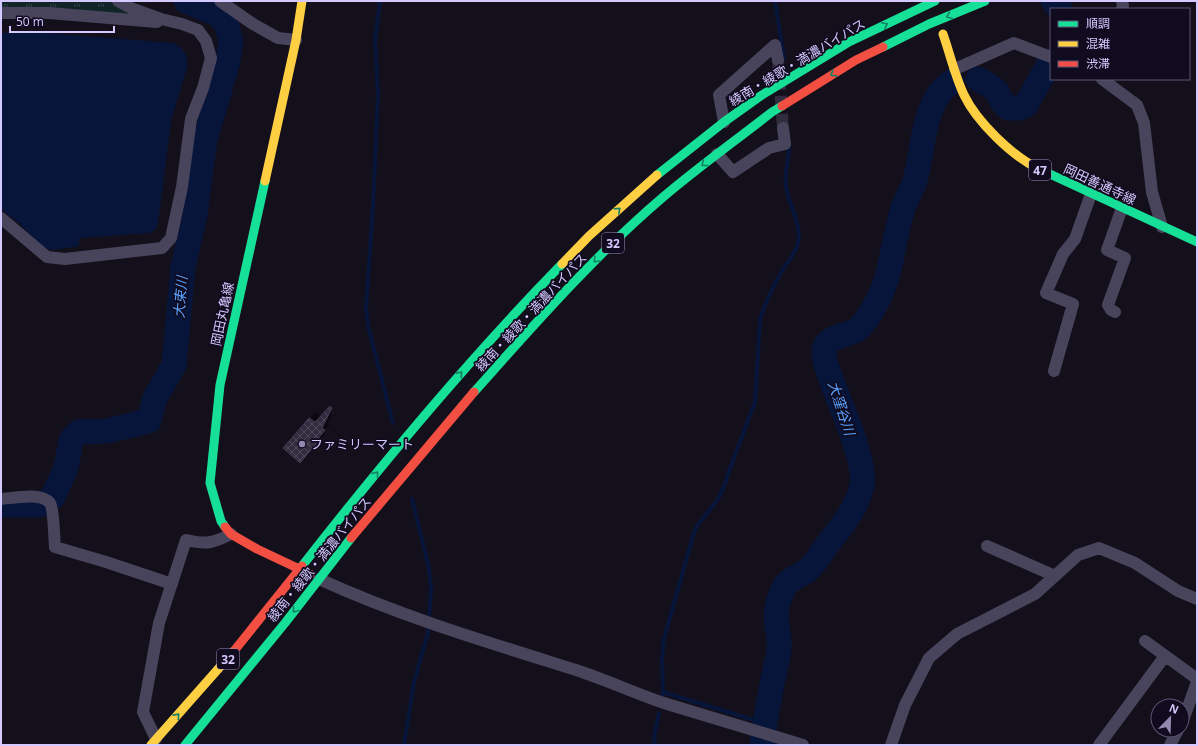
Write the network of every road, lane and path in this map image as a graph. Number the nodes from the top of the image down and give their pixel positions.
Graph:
1 (118, 1) edge
2 (220, 1) edge
3 (302, 1) edge
4 (935, 1) edge
5 (985, 1) edge
6 (1, 13) edge
7 (161, 19) junction
8 (943, 34) dead end
9 (296, 40) junction
10 (1049, 56) edge
11 (778, 60) tunnel mouth
12 (955, 69) junction
13 (1103, 80) edge
14 (724, 122) junction
15 (783, 128) tunnel mouth
16 (717, 154) junction
17 (1091, 194) junction
18 (1122, 208) junction
19 (1, 218) edge
20 (1162, 227) junction
21 (1197, 242) edge
22 (1115, 312) dead end
23 (1054, 371) dead end
24 (1, 499) edge
25 (231, 534) junction
26 (987, 546) dead end
27 (299, 570) junction
28 (1055, 576) junction
29 (319, 579) junction
30 (172, 584) junction
31 (1197, 599) edge
32 (1145, 641) dead end
33 (1165, 656) junction
34 (1197, 679) edge
35 (1197, 682) edge
36 (1190, 701) edge
37 (153, 742) edge
38 (185, 745) edge
39 (803, 745) edge
40 (891, 745) edge
41 (1099, 745) edge

1 - 7 street
2 - 9 street
3 - 9 main road, 岡田丸亀線
14 -> 4 main road, 綾南・綾歌・満濃バイパス / 32
5 -> 16 main road, 綾南・綾歌・満濃バイパス / 32
6 - 7 street
7 - 19 street
8 - 12 main road, 岡田善通寺線 / 47
9 - 25 main road, 岡田丸亀線
10 - 12 street
11 - 14 street
12 - 17 main road, 岡田善通寺線 / 47
13 - 20 street
27 -> 14 main road, 綾南・綾歌・満濃バイパス / 32
15 - 16 street
16 -> 29 main road, 綾南・綾歌・満濃バイパス / 32
17 - 18 main road, 岡田善通寺線 / 47
17 - 23 street
18 - 20 main road, 岡田善通寺線 / 47
18 - 22 street
20 - 21 main road, 岡田善通寺線 / 47
24 - 30 street
25 - 27 main road, 岡田丸亀線
25 - 30 street
26 - 28 street
27 - 29 main road, 岡田丸亀線
37 -> 27 main road, 綾南・綾歌・満濃バイパス / 32
28 - 31 street
28 - 40 street
29 -> 38 main road, 綾南・綾歌・満濃バイパス / 32
29 - 39 street
30 - 37 street
32 - 33 street
33 - 34 street
33 - 41 street
35 - 36 street

